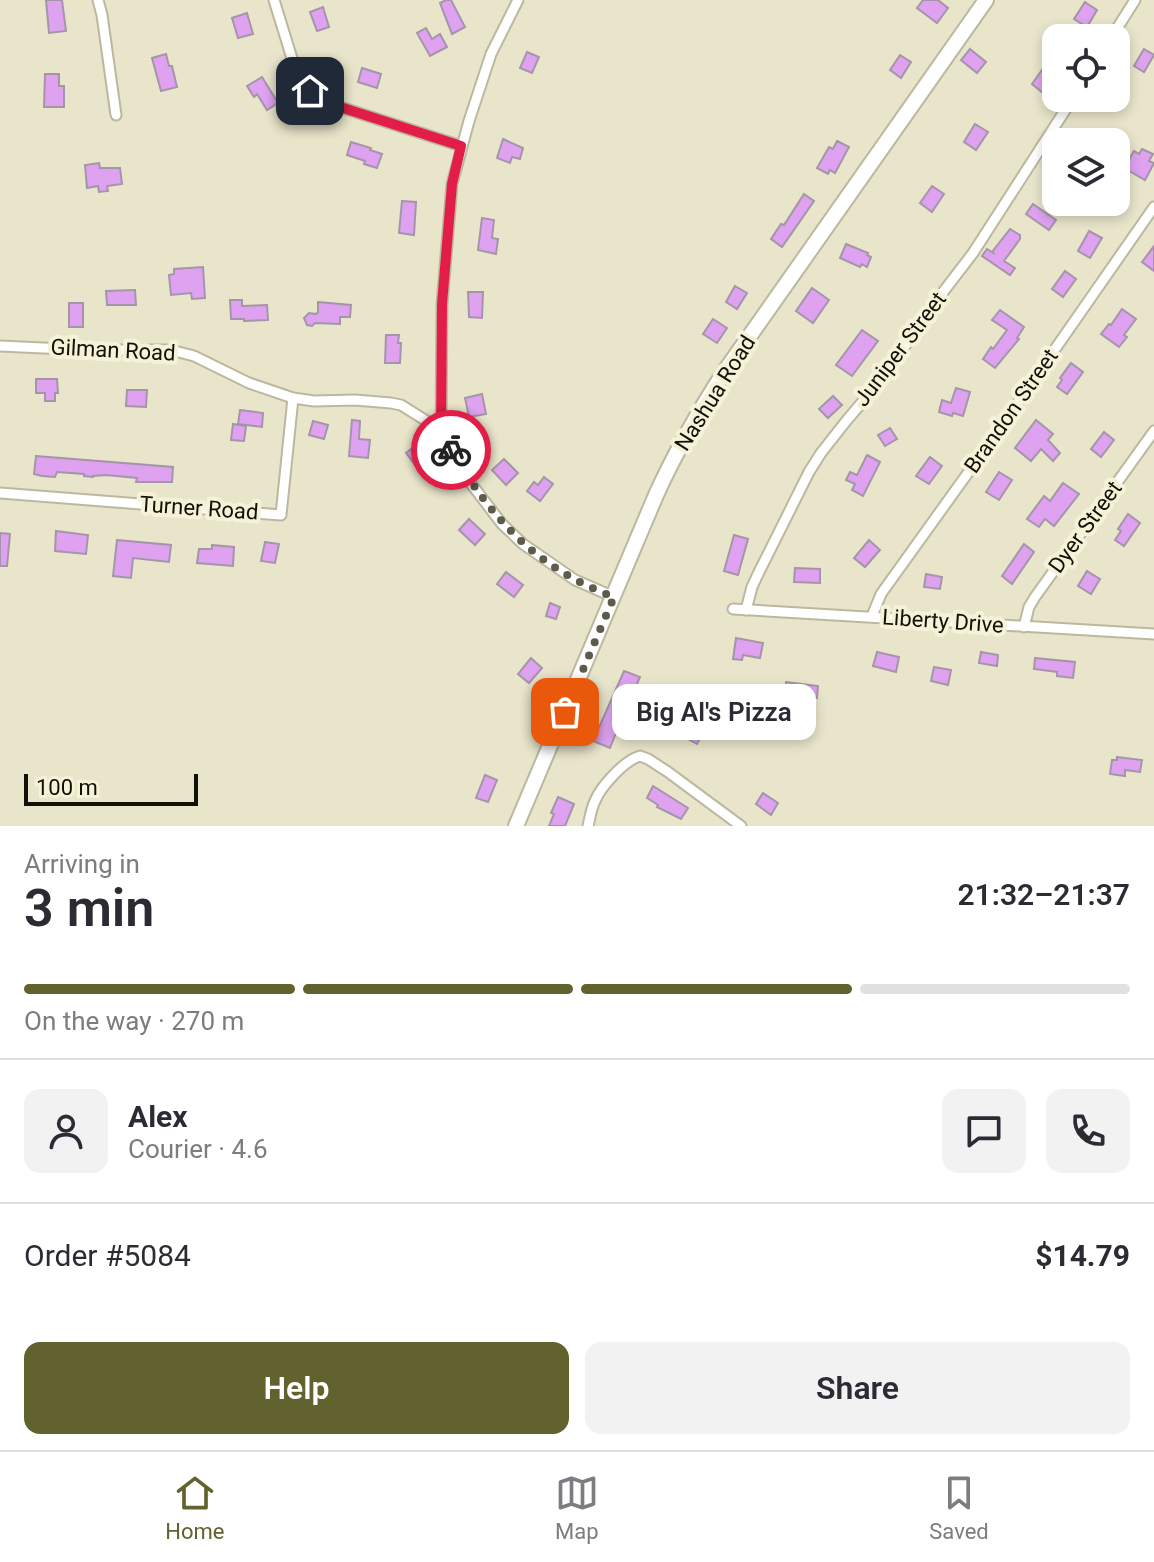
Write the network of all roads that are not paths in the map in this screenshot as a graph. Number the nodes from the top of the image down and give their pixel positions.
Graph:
1 (98, 0) edge
2 (274, 0) edge
3 (518, 0) edge
4 (986, 0) edge
5 (1135, 0) edge
6 (1120, 24) edge
7 (1064, 112) edge
8 (116, 115) dead end
9 (461, 146) junction
10 (1154, 207) edge
11 (0, 346) edge
12 (293, 398) junction
13 (441, 430) junction
14 (1154, 431) edge
15 (0, 493) edge
16 (614, 597) junction
17 (733, 609) dead end
18 (746, 610) junction
19 (872, 616) junction
20 (1024, 627) junction
21 (1154, 634) edge
22 (516, 826) edge
23 (588, 826) edge
24 (741, 826) edge

1 - 8 street
2 - 9 street
3 - 9 street
4 - 16 main road, Nashua Road
5 - 6 street
7 - 18 street, Juniper Street
9 - 13 street
10 - 19 street, Brandon Street
11 - 12 street, Gilman Road
12 - 13 street, Gilman Road
12 - 15 street, Turner Road
13 - 16 street
14 - 20 street, Dyer Street
16 - 22 main road, Nashua Road
17 - 18 street, Liberty Drive
18 - 19 street, Liberty Drive
19 - 20 street, Liberty Drive
20 - 21 street, Liberty Drive
23 - 24 street

